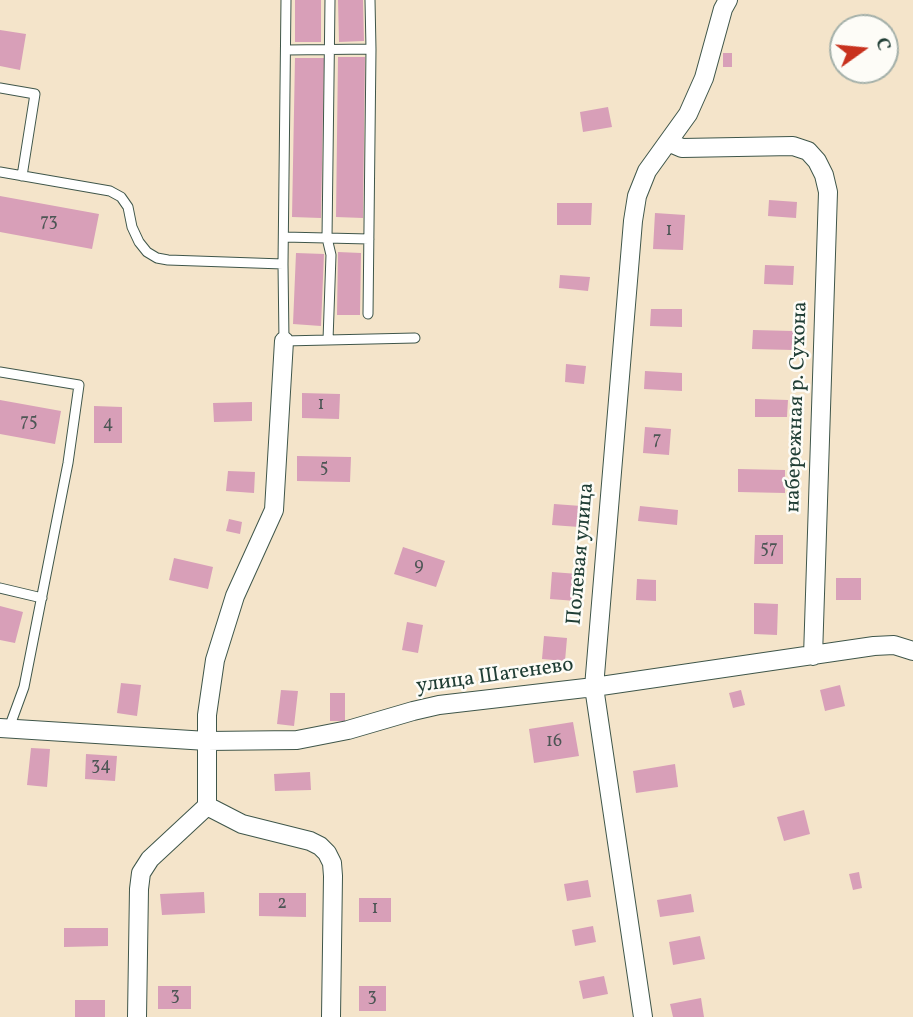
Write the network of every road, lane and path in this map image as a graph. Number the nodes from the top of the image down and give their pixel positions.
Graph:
1 (286, 0) edge
2 (330, 0) edge
3 (370, 0) edge
4 (727, 0) edge
5 (371, 49) junction
6 (286, 50) junction
7 (330, 50) junction
8 (0, 88) edge
9 (668, 142) junction
10 (0, 172) edge
11 (22, 176) junction
12 (284, 237) junction
13 (327, 238) junction
14 (369, 239) junction
15 (283, 264) junction
16 (368, 314) dead end
17 (415, 338) dead end
18 (328, 340) junction
19 (284, 341) junction
20 (0, 372) edge
21 (0, 588) edge
22 (41, 598) junction
23 (913, 651) edge
24 (813, 656) junction
25 (594, 687) junction
26 (5, 728) edge
27 (207, 741) junction
28 (208, 806) junction
29 (137, 1017) edge
30 (331, 1017) edge
31 (643, 1017) edge

1 - 6 lane
2 - 7 lane
3 - 5 lane
4 - 9 street
5 - 7 lane
5 - 14 lane
6 - 7 lane
6 - 12 lane
7 - 13 lane
8 - 11 lane
9 - 24 street, набережная р. Сухона
9 - 25 street, Полевая улица
10 - 11 lane
11 - 15 lane
12 - 13 lane
12 - 15 lane
13 - 14 lane
13 - 18 lane
14 - 16 lane
15 - 19 lane
17 - 18 lane
18 - 19 lane
19 - 27 street
20 - 22 lane
21 - 22 lane
22 - 26 lane
23 - 24 street, улица Шатенево
24 - 25 street, улица Шатенево
25 - 27 street, улица Шатенево
25 - 31 street, Полевая улица
26 - 27 street, улица Шатенево
27 - 28 street
28 - 29 street
28 - 30 street

